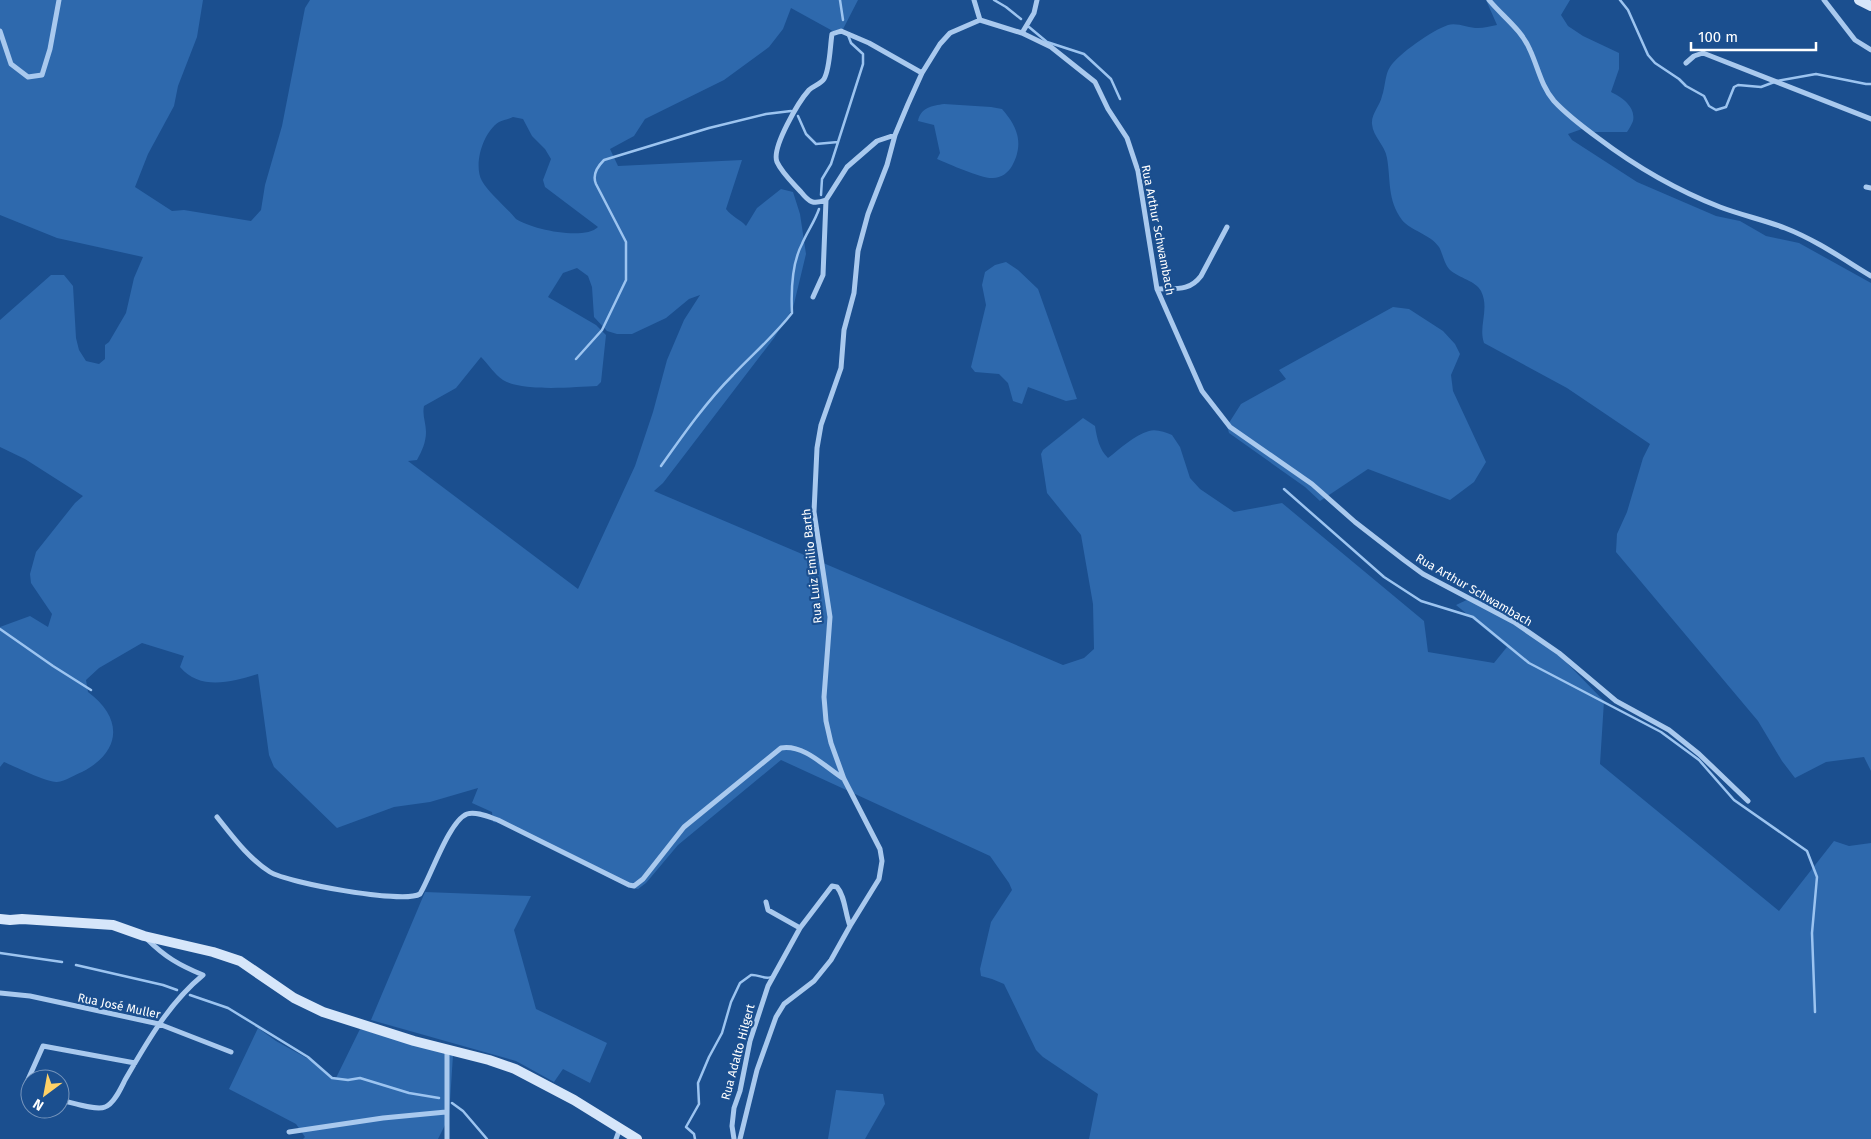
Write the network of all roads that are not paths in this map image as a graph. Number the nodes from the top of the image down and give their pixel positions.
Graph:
1 (59, 0) edge
2 (974, 0) edge
3 (1037, 0) edge
4 (1489, 0) edge
5 (1824, 0) edge
6 (1859, 0) edge
7 (1871, 6) edge
8 (980, 20) junction
9 (0, 31) edge
10 (1022, 33) junction
11 (1871, 50) edge
12 (1686, 63) dead end
13 (922, 73) junction
14 (1871, 119) edge
15 (895, 135) junction
16 (826, 200) junction
17 (1227, 227) dead end
18 (1871, 276) edge
19 (1157, 289) junction
20 (813, 297) dead end
21 (844, 779) junction
22 (1748, 801) dead end
23 (218, 817) dead end
24 (766, 902) dead end
25 (0, 919) edge
26 (850, 926) junction
27 (800, 928) junction
28 (144, 936) junction
29 (0, 994) edge
30 (159, 1024) junction
31 (447, 1049) junction
32 (231, 1052) dead end
33 (135, 1063) junction
34 (33, 1069) edge
35 (70, 1102) edge
36 (446, 1112) junction
37 (620, 1128) junction
38 (289, 1132) dead end
39 (447, 1139) edge
40 (616, 1139) edge
41 (637, 1139) edge
42 (734, 1139) edge
43 (740, 1139) edge

1 - 9 street
2 - 8 street
3 - 10 street
4 - 18 street
5 - 11 street
6 - 7 street
8 - 10 street, Rua Arthur Schwambach
8 - 13 street
10 - 19 street, Rua Arthur Schwambach
12 - 14 street
13 - 15 street
13 - 16 street
15 - 16 street
15 - 21 street, Rua Luiz Emilio Barth
16 - 20 street
17 - 19 street
19 - 22 street, Rua Arthur Schwambach
21 - 23 street
21 - 26 street, Rua Luiz Emilio Barth
24 - 27 street
25 - 28 street
26 - 27 street, Rua Adalto Hilgert
26 - 43 street, Rua Luiz Emilio Barth
27 - 42 street, Rua Adalto Hilgert
28 - 30 street
28 - 31 street
29 - 30 street, Rua José Muller
30 - 32 street, Rua José Muller
30 - 33 street
31 - 36 street
31 - 37 street
33 - 34 street
33 - 35 street
36 - 38 street
36 - 39 street
37 - 40 street
37 - 41 street

